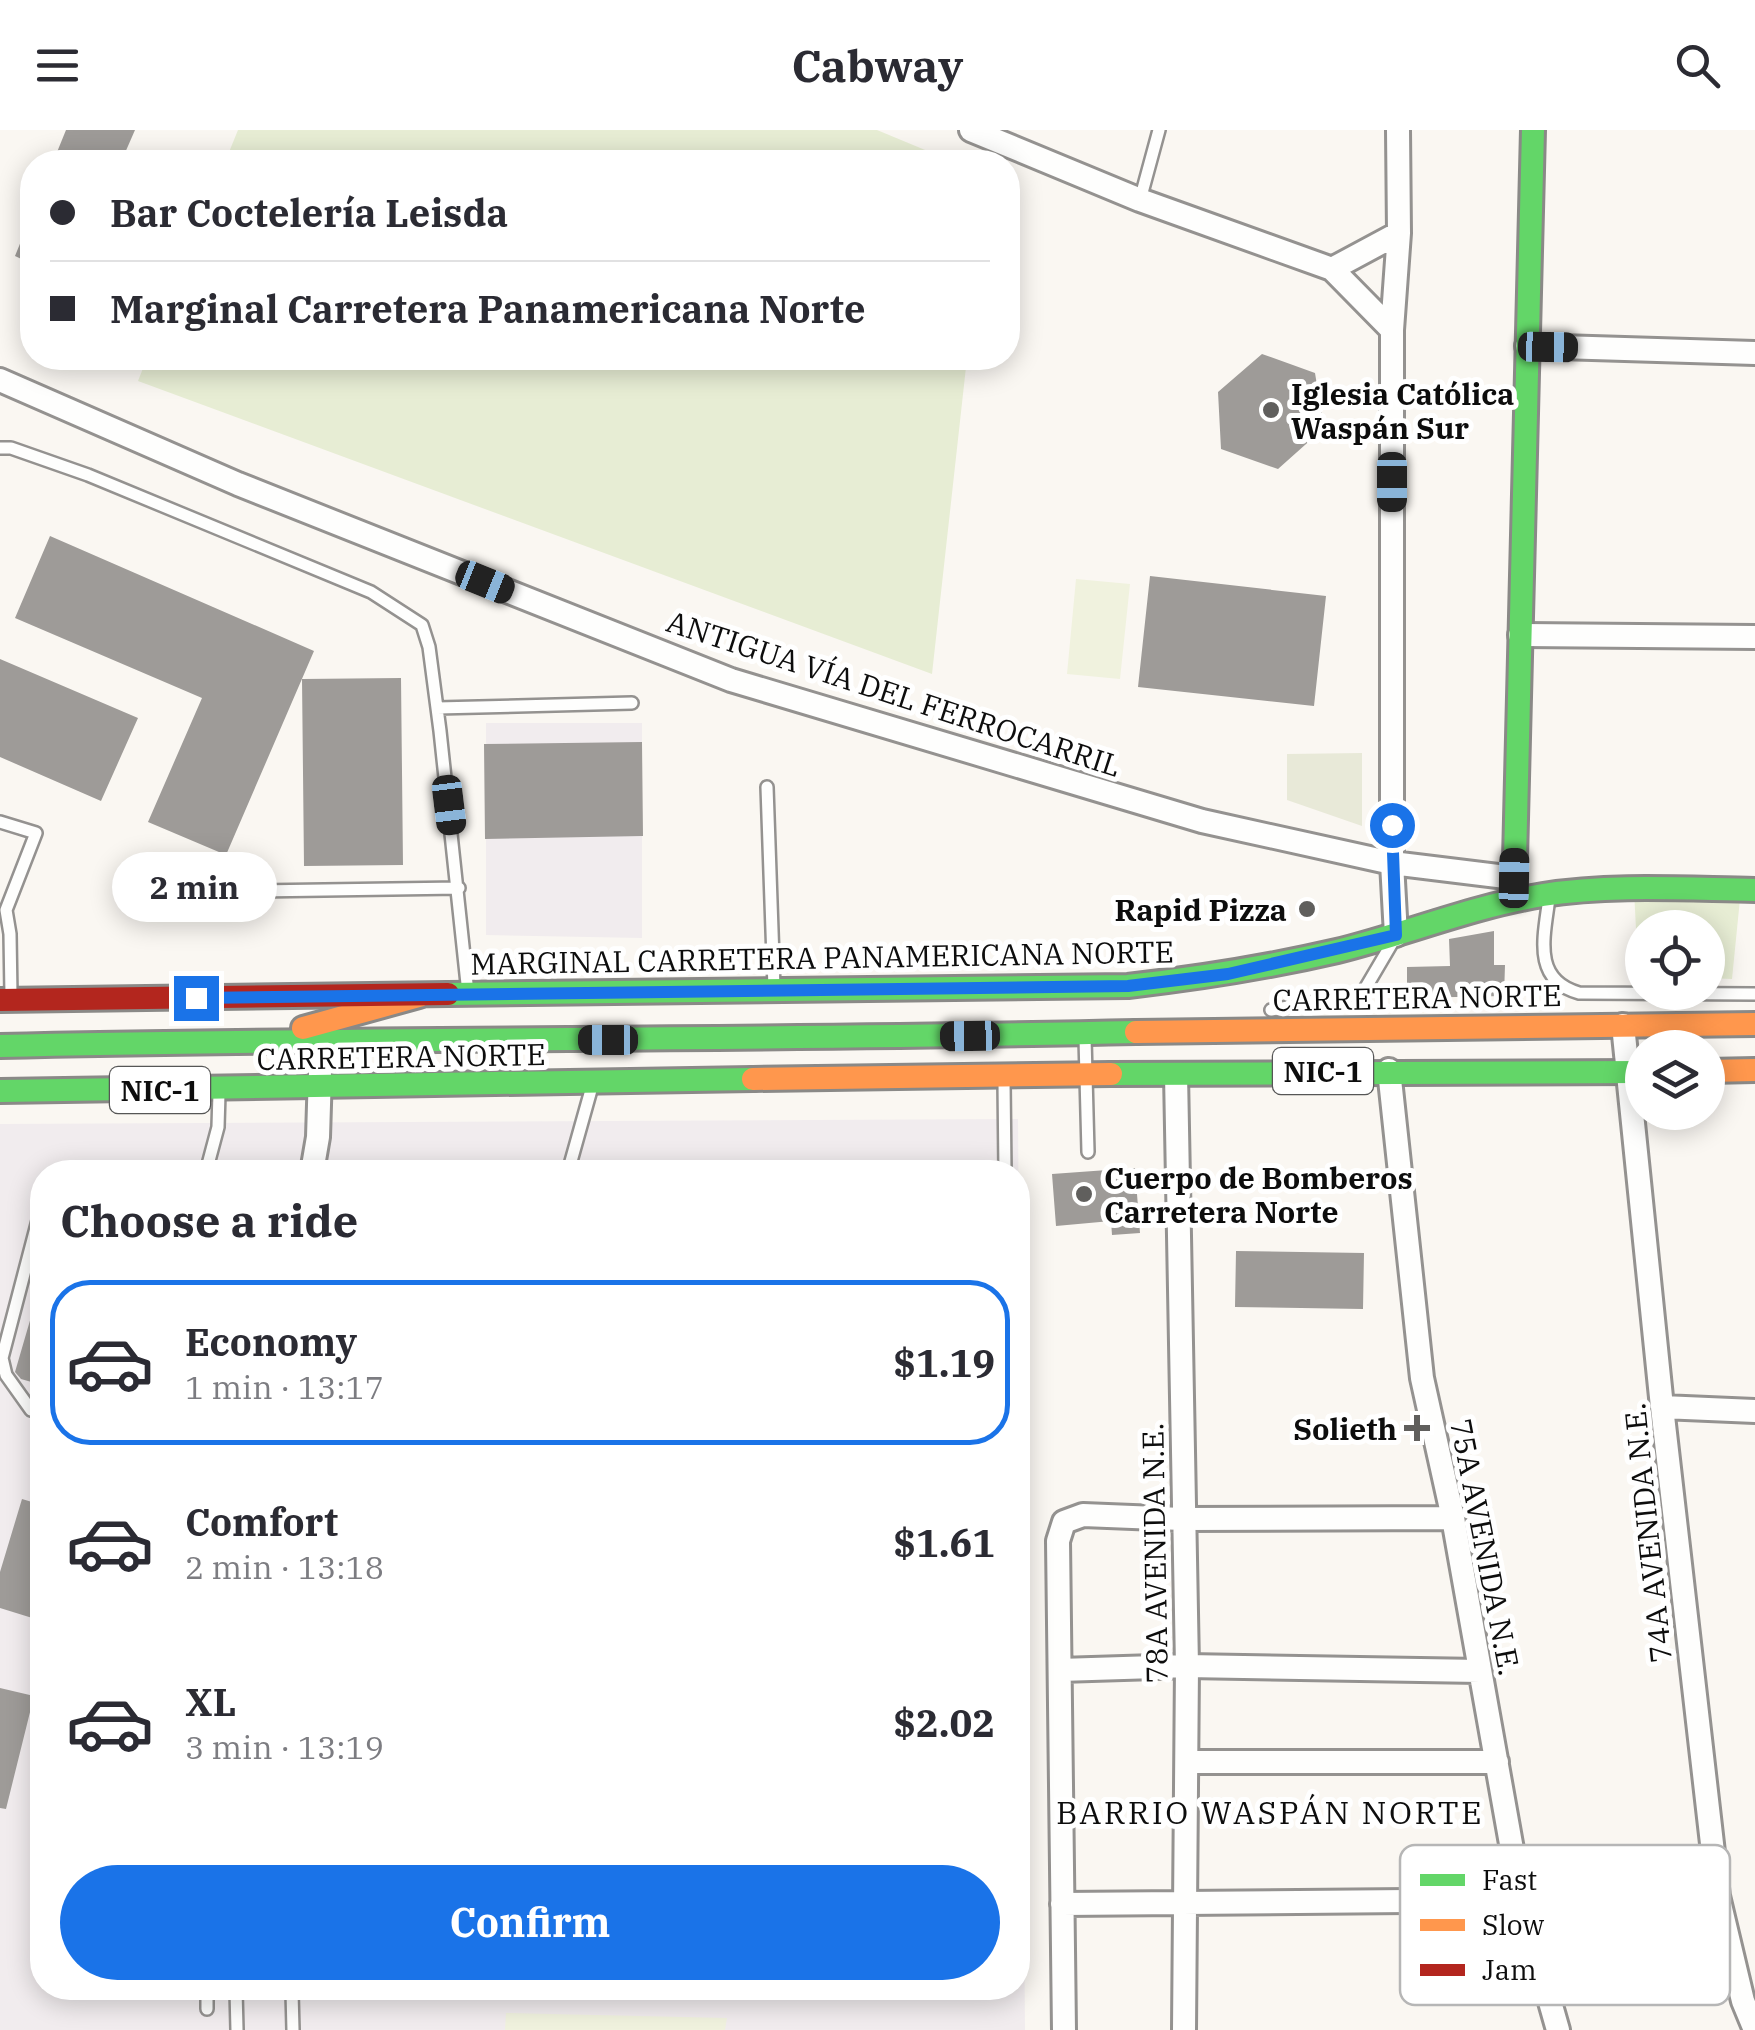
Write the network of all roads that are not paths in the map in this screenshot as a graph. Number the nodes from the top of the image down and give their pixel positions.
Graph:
1 (971, 130) edge
2 (1159, 130) edge
3 (1398, 130) edge
4 (1532, 130) edge
5 (1019, 150) edge
6 (1020, 150) edge
7 (1140, 200) junction
8 (1399, 233) junction
9 (1332, 269) junction
10 (1392, 330) junction
11 (1527, 346) junction
12 (1755, 353) edge
13 (0, 380) edge
14 (0, 448) edge
15 (1520, 635) junction
16 (1755, 637) edge
17 (632, 703) dead end
18 (436, 708) junction
19 (767, 787) dead end
20 (0, 822) edge
21 (1392, 863) junction
22 (459, 888) junction
23 (1514, 889) junction
24 (1751, 890) edge
25 (256, 891) dead end
26 (1549, 894) junction
27 (1396, 935) junction
28 (774, 991) junction
29 (1755, 994) edge
30 (468, 995) junction
31 (419, 996) junction
32 (6, 1000) edge
33 (1251, 1014) dead end
34 (1233, 1017) dead end
35 (1744, 1024) edge
36 (1623, 1025) junction
37 (1144, 1032) junction
38 (1085, 1034) junction
39 (1625, 1034) edge
40 (261, 1040) junction
41 (321, 1040) junction
42 (0, 1046) edge
43 (1004, 1070) junction
44 (1389, 1070) junction
45 (1625, 1072) edge
46 (1176, 1074) junction
47 (1086, 1076) junction
48 (593, 1082) junction
49 (320, 1088) junction
50 (219, 1089) junction
51 (0, 1091) edge
52 (1639, 1130) edge
53 (1088, 1152) dead end
54 (209, 1160) edge
55 (313, 1160) edge
56 (571, 1160) edge
57 (1005, 1160) edge
58 (30, 1244) edge
59 (4, 1332) edge
60 (1662, 1407) junction
61 (30, 1409) edge
62 (1755, 1410) edge
63 (1453, 1518) junction
64 (1182, 1519) junction
65 (1187, 1666) junction
66 (1060, 1670) junction
67 (1480, 1670) junction
68 (1188, 1762) junction
69 (1498, 1762) junction
70 (1512, 1845) edge
71 (1712, 1845) edge
72 (1400, 1901) edge
73 (1186, 1902) junction
74 (1062, 1904) junction
75 (1730, 1946) edge
76 (207, 2000) edge
77 (236, 2000) edge
78 (292, 2000) edge
79 (1551, 2005) edge
80 (207, 2008) dead end
81 (237, 2030) edge
82 (293, 2030) edge
83 (1064, 2030) edge
84 (1184, 2030) edge
85 (1558, 2030) edge
86 (1754, 2030) edge

1 - 5 street
2 - 7 lane
3 - 8 street
4 - 11 main road
6 - 7 street
7 - 9 street
8 - 9 street
8 - 10 street
9 - 10 street
10 - 21 street
11 - 12 street
11 - 15 main road
13 - 21 street, ANTIGUA VÍA DEL FERROCARRIL
14 - 18 lane
15 - 16 street
15 - 23 main road
17 - 18 lane
18 - 22 lane
19 - 28 lane
20 - 32 lane
21 - 23 street, ANTIGUA VÍA DEL FERROCARRIL
21 - 27 street
22 - 25 lane
22 - 30 lane
23 - 26 main road, MARGINAL CARRETERA PANAMERICANA NORTE
23 - 27 main road, MARGINAL CARRETERA PANAMERICANA NORTE
24 - 26 main road, MARGINAL CARRETERA PANAMERICANA NORTE
26 - 29 lane
27 - 28 main road, MARGINAL CARRETERA PANAMERICANA NORTE
27 - 33 lane
28 - 30 main road, MARGINAL CARRETERA PANAMERICANA NORTE
30 - 31 main road, MARGINAL CARRETERA PANAMERICANA NORTE
31 - 32 main road, MARGINAL CARRETERA PANAMERICANA NORTE
31 - 40 main road
34 - 37 lane
35 - 36 main road, CARRETERA NORTE / NIC-1
36 - 37 main road, CARRETERA NORTE / NIC-1
36 - 39 street, 74A AVENIDA N.E.
37 - 38 main road, CARRETERA NORTE / NIC-1
38 - 41 main road, CARRETERA NORTE / NIC-1
38 - 47 lane
40 - 41 main road, CARRETERA NORTE / NIC-1
40 - 42 main road, CARRETERA NORTE / NIC-1
41 - 49 street
43 - 47 main road, CARRETERA NORTE / NIC-1
43 - 48 main road, CARRETERA NORTE / NIC-1
43 - 57 lane
44 - 45 main road, CARRETERA NORTE / NIC-1
44 - 46 main road, CARRETERA NORTE / NIC-1
44 - 63 street, 75A AVENIDA N.E.
46 - 47 main road, CARRETERA NORTE / NIC-1
46 - 64 street, 78A AVENIDA N.E.
47 - 53 lane
48 - 49 main road, CARRETERA NORTE / NIC-1
48 - 56 lane
49 - 50 main road, CARRETERA NORTE / NIC-1
49 - 55 street
50 - 51 main road, CARRETERA NORTE / NIC-1
50 - 54 lane
52 - 60 street, 74A AVENIDA N.E.
58 - 59 lane
59 - 61 lane
60 - 62 street
60 - 71 street, 74A AVENIDA N.E.
63 - 64 street
63 - 67 street, 75A AVENIDA N.E.
64 - 65 street, 78A AVENIDA N.E.
64 - 66 street
65 - 66 street
65 - 67 street
65 - 68 street, 78A AVENIDA N.E.
66 - 74 street
67 - 69 street, 75A AVENIDA N.E.
68 - 69 street
68 - 73 street, 78A AVENIDA N.E.
69 - 70 street, 75A AVENIDA N.E.
72 - 73 street
73 - 74 street
73 - 84 street, 78A AVENIDA N.E.
74 - 83 street
75 - 86 street, 74A AVENIDA N.E.
76 - 80 lane
77 - 81 lane
78 - 82 lane
79 - 85 street, 75A AVENIDA N.E.

